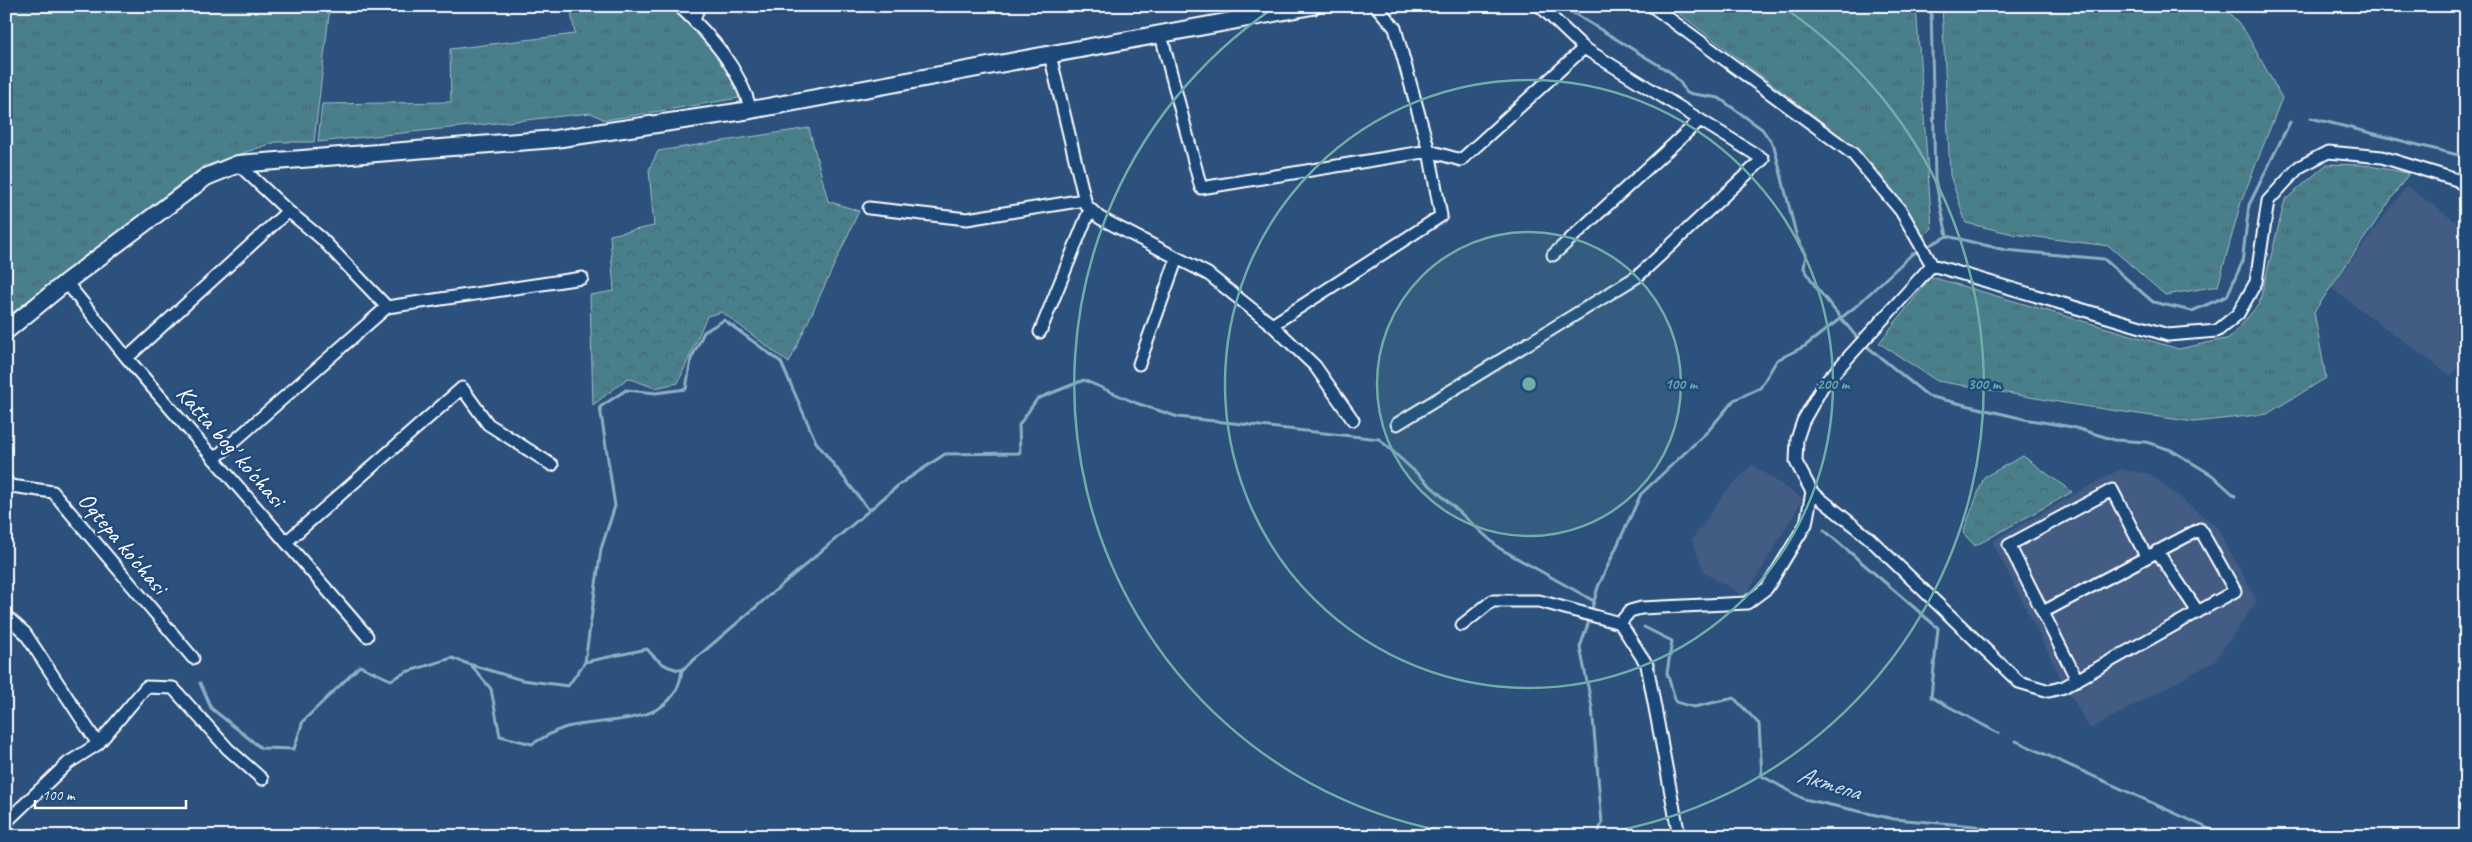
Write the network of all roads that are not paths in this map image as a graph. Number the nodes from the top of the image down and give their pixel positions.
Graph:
1 (679, 6) edge
2 (699, 6) edge
3 (1312, 6) edge
4 (1376, 6) edge
5 (1540, 6) edge
6 (1652, 6) edge
7 (694, 20) junction
8 (1161, 35) junction
9 (1584, 48) junction
10 (1050, 55) junction
11 (751, 110) junction
12 (1700, 120) junction
13 (1429, 151) junction
14 (238, 164) junction
15 (2466, 187) edge
16 (1087, 204) junction
17 (869, 208) dead end
18 (288, 212) junction
19 (1553, 255) dead end
20 (1177, 258) junction
21 (1932, 265) junction
22 (582, 278) dead end
23 (66, 282) junction
24 (388, 307) junction
25 (9, 323) edge
26 (1272, 325) junction
27 (1040, 332) dead end
28 (127, 358) junction
29 (1139, 364) dead end
30 (1353, 420) dead end
31 (1397, 424) dead end
32 (214, 458) junction
33 (552, 465) dead end
34 (6, 481) edge
35 (1812, 492) junction
36 (286, 542) junction
37 (2157, 551) junction
38 (2146, 556) junction
39 (2043, 612) junction
40 (2198, 612) junction
41 (6, 616) edge
42 (1620, 623) junction
43 (1462, 625) dead end
44 (367, 636) dead end
45 (193, 658) dead end
46 (2077, 680) junction
47 (98, 744) junction
48 (262, 779) dead end
49 (6, 822) edge
50 (1679, 836) edge

1 - 7 street
2 - 7 street
3 - 8 main road
4 - 13 street
5 - 9 street
6 - 21 street
7 - 11 street
8 - 10 main road
8 - 13 street
9 - 12 street
9 - 13 street
10 - 11 main road
10 - 16 street
11 - 14 main road
12 - 19 street
12 - 31 street
13 - 26 street
14 - 18 street
14 - 23 main road
15 - 21 street
16 - 17 street
16 - 20 street
16 - 27 street
18 - 24 street
18 - 28 street
20 - 26 street
20 - 29 street
21 - 35 street
22 - 24 street
23 - 25 main road
23 - 28 street, Katta bog' ko'chasi
24 - 32 street
26 - 30 street
28 - 32 street, Katta bog' ko'chasi
32 - 36 street, Katta bog' ko'chasi
33 - 36 street
34 - 45 street, Oqtepa ko'chasi
35 - 42 street
35 - 46 street
36 - 44 street, Katta bog' ko'chasi
37 - 38 street
37 - 40 street
37 - 40 street
38 - 39 street
38 - 39 street
39 - 46 street
40 - 46 street
41 - 47 street
42 - 43 street
42 - 50 street
47 - 48 street
47 - 49 street

